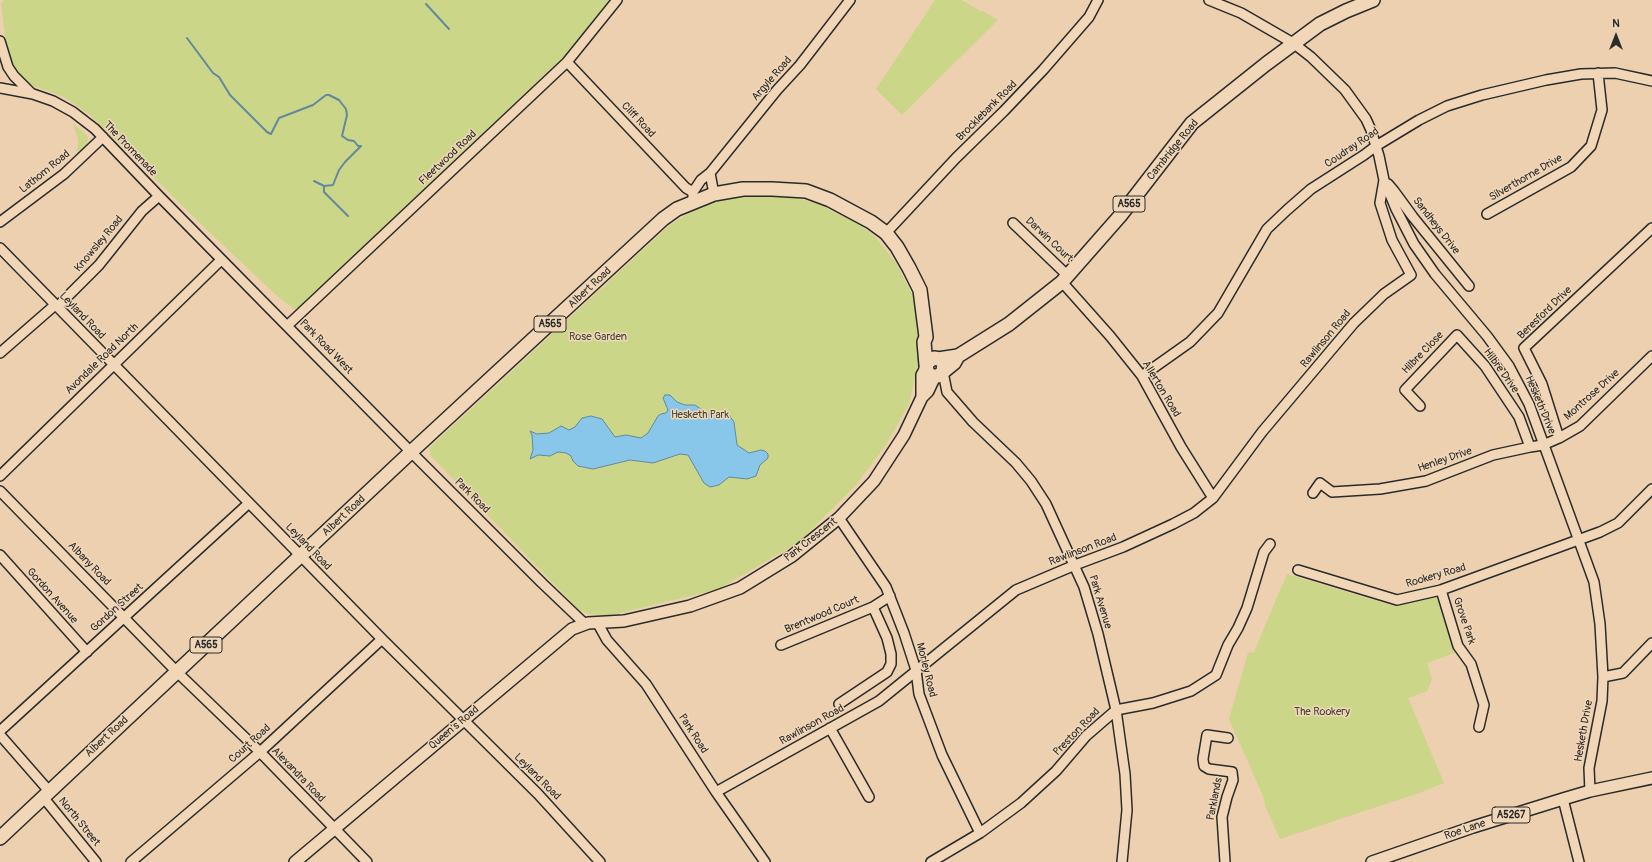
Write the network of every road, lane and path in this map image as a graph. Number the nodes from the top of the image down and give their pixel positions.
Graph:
1 (617, 0) edge
2 (850, 0) edge
3 (1098, 0) edge
4 (1209, 0) edge
5 (1373, 0) edge
6 (1359, 2) edge
7 (0, 41) edge
8 (1293, 43) junction
9 (567, 62) junction
10 (1598, 73) junction
11 (1652, 81) edge
12 (0, 88) edge
13 (33, 94) junction
14 (103, 137) junction
15 (1376, 146) junction
16 (710, 173) junction
17 (1384, 180) junction
18 (714, 194) junction
19 (158, 196) junction
20 (693, 197) junction
21 (1487, 214) dead end
22 (0, 222) edge
23 (1013, 224) dead end
24 (1652, 228) edge
25 (886, 233) junction
26 (0, 248) edge
27 (221, 260) junction
28 (1065, 278) junction
29 (1469, 286) dead end
30 (56, 306) junction
31 (288, 325) junction
32 (1457, 335) joint
33 (0, 353) edge
34 (1652, 356) edge
35 (113, 366) junction
36 (936, 368) junction
37 (1142, 376) junction
38 (1420, 406) dead end
39 (1559, 438) junction
40 (1544, 445) junction
41 (1530, 446) junction
42 (411, 452) junction
43 (0, 476) edge
44 (1652, 489) edge
45 (0, 491) edge
46 (1313, 493) dead end
47 (1213, 498) junction
48 (249, 503) junction
49 (839, 518) junction
50 (1263, 537) dead end
51 (1578, 539) junction
52 (0, 556) edge
53 (301, 557) junction
54 (1075, 565) junction
55 (1298, 570) dead end
56 (1441, 590) junction
57 (890, 596) junction
58 (873, 607) junction
59 (124, 618) junction
60 (624, 621) joint
61 (597, 622) junction
62 (585, 624) junction
63 (904, 632) junction
64 (887, 638) junction
65 (382, 639) junction
66 (1652, 643) edge
67 (781, 645) dead end
68 (86, 652) junction
69 (916, 670) junction
70 (177, 672) junction
71 (1603, 677) junction
72 (848, 698) junction
73 (839, 704) dead end
74 (1116, 710) junction
75 (857, 714) junction
76 (463, 720) junction
77 (1479, 727) dead end
78 (830, 728) junction
79 (0, 731) edge
80 (0, 735) edge
81 (1228, 738) dead end
82 (260, 752) junction
83 (1652, 778) edge
84 (1590, 791) junction
85 (716, 792) junction
86 (46, 794) junction
87 (869, 797) dead end
88 (1563, 799) junction
89 (334, 829) junction
90 (980, 833) junction
91 (0, 838) edge
92 (96, 862) edge
93 (131, 862) edge
94 (295, 862) edge
95 (367, 862) edge
96 (600, 862) edge
97 (765, 862) edge
98 (931, 862) edge
99 (1122, 862) edge
100 (1225, 862) edge
101 (1372, 862) edge
102 (1579, 862) edge

1 - 9 street, Fleetwood Road
2 - 16 street, Argyle Road
3 - 25 street, Brocklebank Road
4 - 8 street, Hesketh Drive
5 - 6 highway, Cambridge Road / A565
6 - 8 highway, Cambridge Road / A565
7 - 13 street
8 - 15 street, Hesketh Drive
8 - 28 highway, Cambridge Road / A565
9 - 20 street, Cliff Road
9 - 31 street, Fleetwood Road
10 - 11 street, Coudray Road
10 - 15 street, Coudray Road
10 - 21 street, Silverthorne Drive
12 - 13 street, The Promenade
13 - 14 street, The Promenade
14 - 19 street, The Promenade
14 - 22 street, Lathom Road
15 - 17 street, Hesketh Drive
15 - 37 street, Coudray Road
16 - 18 street
16 - 20 street, Argyle Road
17 - 29 street, Sandheys Drive
17 - 40 street, Hesketh Drive
17 - 47 street, Rawlinson Road
18 - 20 highway, A565
18 - 25 highway, A565
19 - 27 street, The Promenade
19 - 30 street, Knowsley Road
20 - 42 highway, Albert Road / A565
23 - 28 street, Darwin Court
24 - 39 street, Beresford Drive
25 - 36 highway, A565
26 - 30 street, Leyland Road
27 - 31 street, Park Road West
27 - 35 street, Avondale Road North
28 - 36 highway, Cambridge Road / A565
28 - 37 street, Allerton Road
30 - 33 street, Knowsley Road
30 - 35 street, Leyland Road
31 - 42 street, Park Road West
32 - 38 street, Hilbre Close
32 - 41 street, Hilbre Drive
34 - 39 street, Montrose Drive
35 - 43 street, Avondale Road North
35 - 48 street, Leyland Road
36 - 49 main road, Park Crescent
36 - 54 street, Park Avenue
37 - 47 street, Allerton Road
39 - 40 street, Montrose Drive
40 - 41 street, Henley Drive
40 - 51 street, Hesketh Drive
41 - 46 street, Henley Drive
42 - 53 highway, Albert Road / A565
42 - 62 street, Park Road
44 - 51 street, Rookery Road
45 - 59 street, Albany Road
47 - 54 street, Rawlinson Road
48 - 53 street, Leyland Road
48 - 59 street, Gordon Street
49 - 57 street, Morley Road
49 - 60 main road, Park Crescent
50 - 74 street, Preston Road
51 - 56 street, Rookery Road
51 - 71 street, Hesketh Drive
52 - 68 street, Gordon Avenue
53 - 65 street, Leyland Road
53 - 70 highway, Albert Road / A565
54 - 69 street, Rawlinson Road
54 - 74 street, Park Avenue
55 - 56 street, Rookery Road
56 - 77 street, Grove Park
57 - 58 street, Brentwood Court
57 - 63 street, Morley Road
58 - 64 street, Brentwood Court
58 - 67 street, Brentwood Court
59 - 68 street, Gordon Street
59 - 70 street, Albany Road
60 - 61 main road, Queen's Road
61 - 62 main road, Queen's Road
61 - 85 street, Park Road
62 - 76 main road, Queen's Road
63 - 64 street
63 - 69 street, Morley Road
64 - 72 street, Brentwood Court
65 - 76 street, Leyland Road
65 - 82 street, Court Road
66 - 71 street
68 - 79 street, Gordon Street
69 - 75 street, Rawlinson Road
69 - 90 street, Morley Road
70 - 82 street, Alexandra Road
70 - 86 highway, Albert Road / A565
71 - 84 street, Hesketh Drive
72 - 73 street, Brentwood Court
72 - 75 street
74 - 90 street, Preston Road
74 - 99 street, Park Avenue
75 - 78 street, Rawlinson Road
76 - 89 main road, Queen's Road
76 - 96 street, Leyland Road
78 - 85 street, Rawlinson Road
78 - 87 street
80 - 86 street, North Street
81 - 100 street, Parklands
82 - 89 street, Alexandra Road
82 - 93 street, Court Road
83 - 84 main road, Roe Lane / A5267
84 - 88 main road, Roe Lane / A5267
85 - 97 street, Park Road
86 - 91 highway, Albert Road / A565
86 - 92 street, North Street
88 - 101 main road, Roe Lane / A5267
88 - 102 street
89 - 94 main road, Queen's Road
89 - 95 street, Alexandra Road
90 - 98 street, Preston Road

